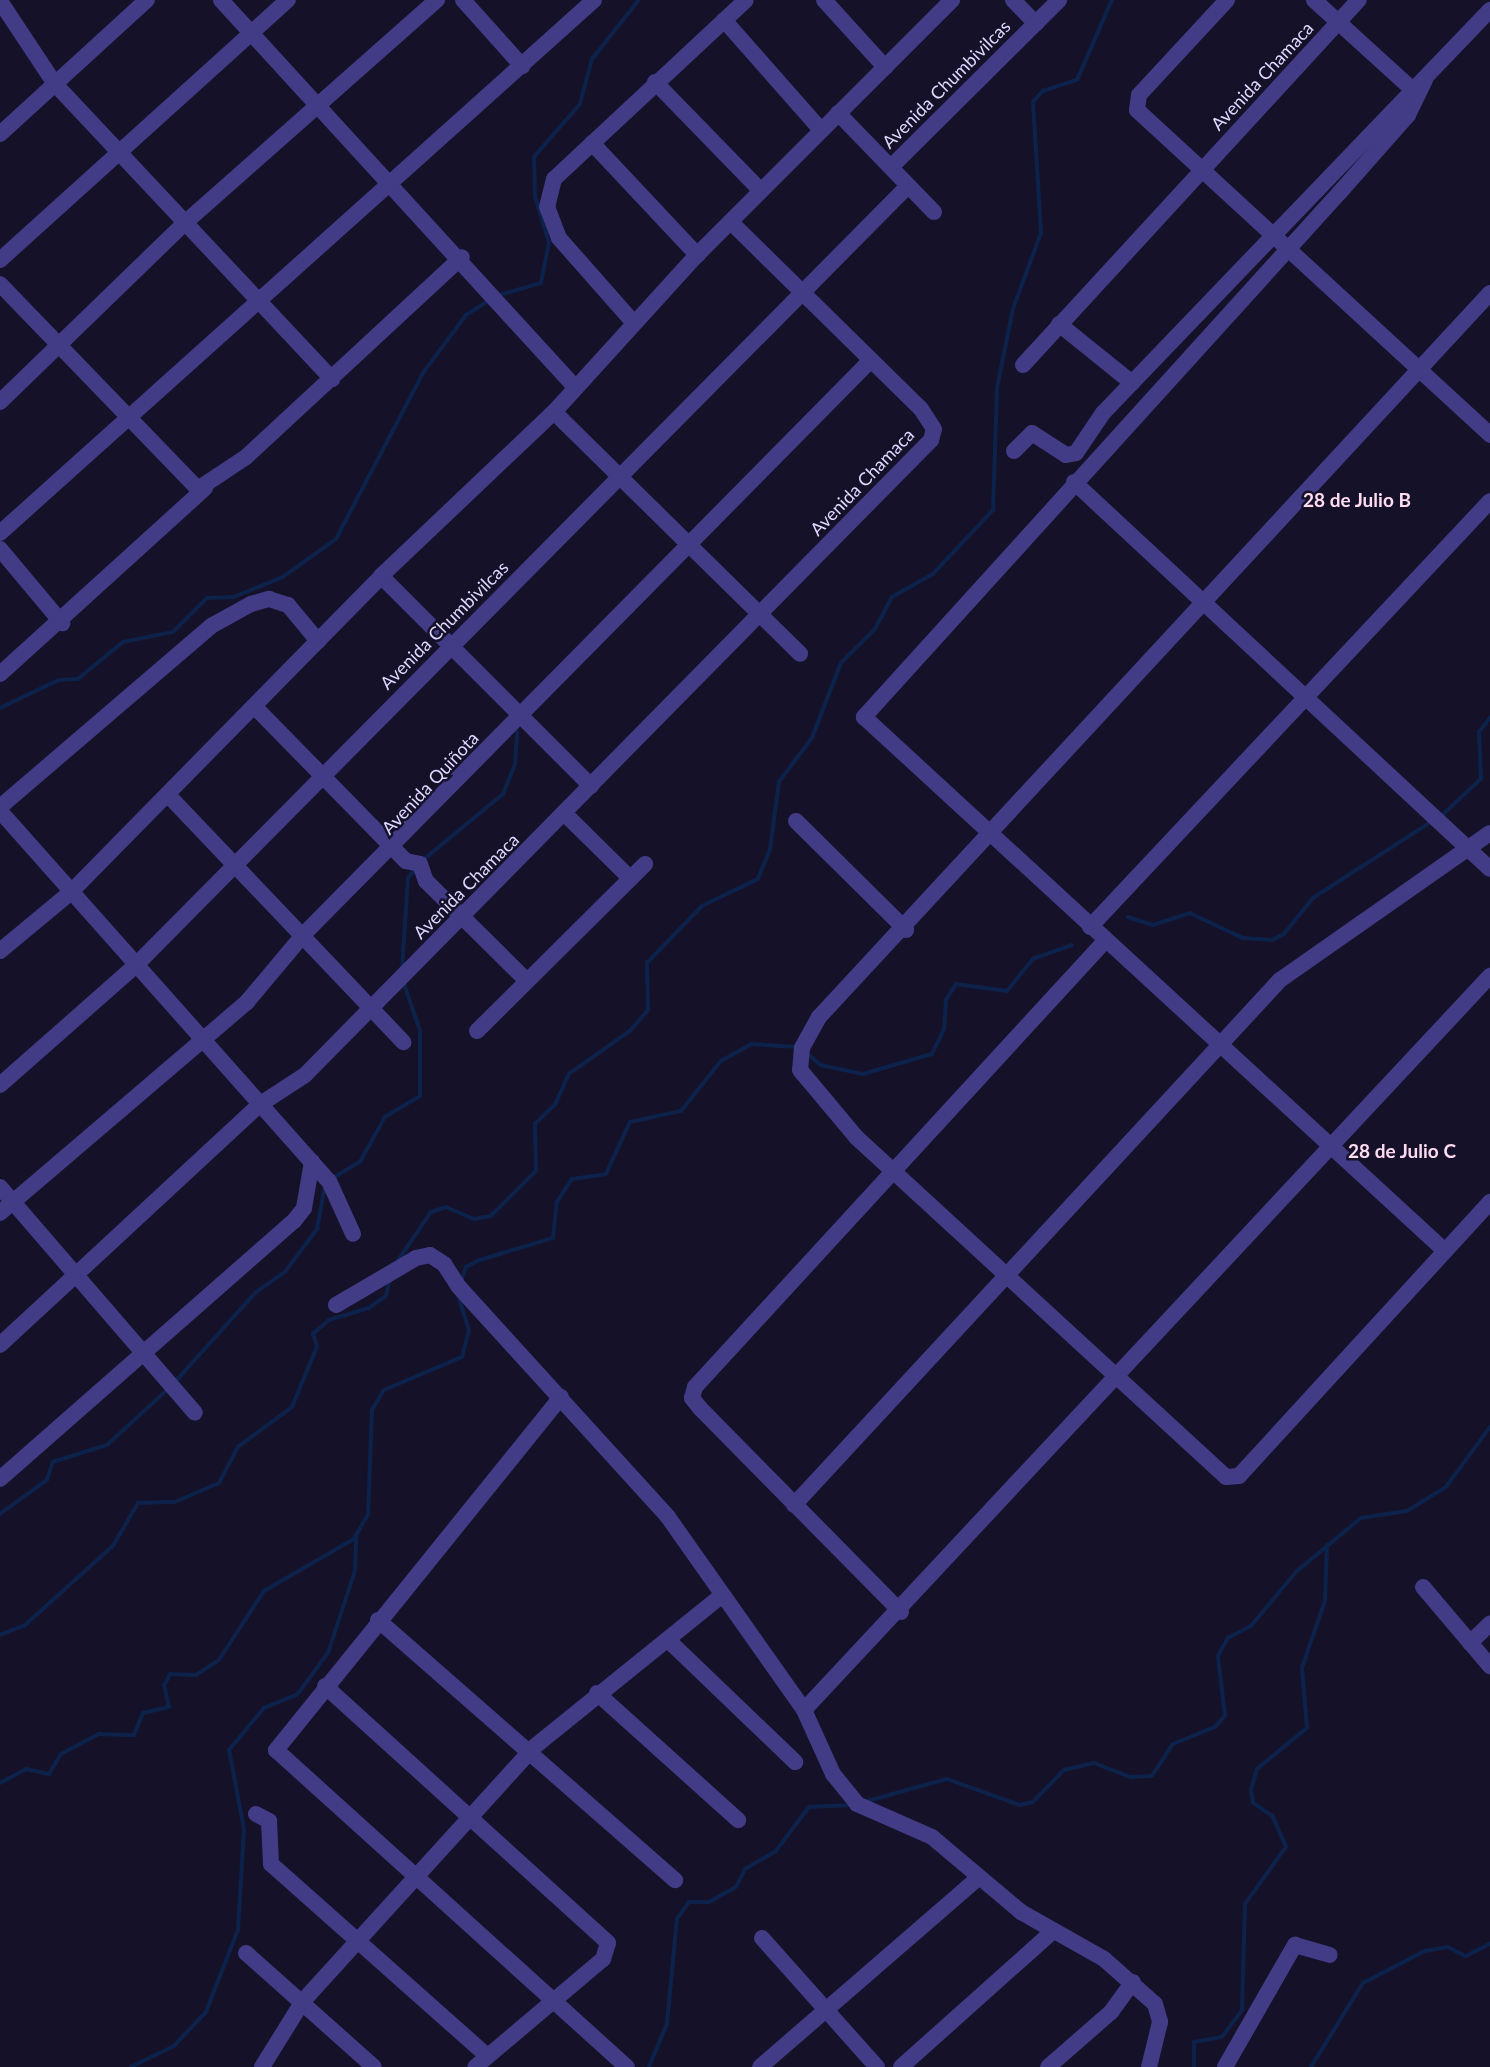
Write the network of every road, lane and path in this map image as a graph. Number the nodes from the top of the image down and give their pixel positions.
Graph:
1 (147, 0) edge
2 (221, 0) edge
3 (288, 0) edge
4 (437, 0) edge
5 (463, 0) edge
6 (594, 0) edge
7 (746, 0) edge
8 (824, 0) edge
9 (1013, 0) edge
10 (1059, 0) edge
11 (1227, 0) edge
12 (1314, 0) edge
13 (1359, 0) edge
14 (948, 2) edge
15 (7, 7) edge
16 (1490, 9) edge
17 (724, 20) junction
18 (1339, 22) junction
19 (1036, 24) junction
20 (253, 32) junction
21 (522, 66) junction
22 (885, 67) junction
23 (655, 82) junction
24 (55, 84) junction
25 (1420, 86) junction
26 (321, 106) junction
27 (838, 113) junction
28 (821, 131) junction
29 (0, 134) edge
30 (592, 143) junction
31 (121, 152) junction
32 (891, 167) junction
33 (1200, 171) junction
34 (392, 182) junction
35 (908, 186) junction
36 (761, 191) junction
37 (934, 212) dead end
38 (187, 221) junction
39 (731, 222) junction
40 (1271, 235) junction
41 (1288, 250) junction
42 (696, 255) junction
43 (462, 257) junction
44 (0, 260) edge
45 (0, 284) edge
46 (803, 291) junction
47 (1490, 293) edge
48 (259, 302) junction
49 (633, 322) junction
50 (1059, 324) junction
51 (62, 348) junction
52 (871, 360) junction
53 (1023, 365) dead end
54 (1419, 370) junction
55 (331, 379) junction
56 (1132, 383) junction
57 (573, 386) junction
58 (0, 402) edge
59 (554, 412) junction
60 (128, 416) junction
61 (1490, 435) edge
62 (1014, 451) dead end
63 (620, 478) junction
64 (1074, 482) junction
65 (205, 488) junction
66 (1490, 500) edge
67 (0, 533) edge
68 (691, 543) junction
69 (0, 550) edge
70 (381, 576) junction
71 (1202, 603) junction
72 (761, 612) junction
73 (62, 623) junction
74 (318, 641) junction
75 (450, 644) junction
76 (800, 654) dead end
77 (0, 674) edge
78 (1308, 701) junction
79 (255, 707) junction
80 (521, 712) junction
81 (325, 777) junction
82 (590, 786) junction
83 (169, 796) junction
84 (0, 809) edge
85 (564, 813) junction
86 (796, 821) dead end
87 (1490, 833) edge
88 (989, 836) junction
89 (394, 849) junction
90 (1470, 849) junction
91 (236, 862) junction
92 (645, 864) dead end
93 (1490, 869) edge
94 (629, 877) junction
95 (71, 892) junction
96 (463, 917) junction
97 (1090, 927) junction
98 (906, 930) junction
99 (303, 935) junction
100 (1105, 941) junction
101 (0, 951) edge
102 (134, 967) junction
103 (1490, 976) edge
104 (526, 980) junction
105 (369, 1009) junction
106 (477, 1031) dead end
107 (200, 1042) junction
108 (402, 1042) dead end
109 (1218, 1046) junction
110 (0, 1084) edge
111 (259, 1105) junction
112 (1331, 1147) junction
113 (312, 1162) junction
114 (898, 1170) junction
115 (0, 1187) edge
116 (13, 1202) junction
117 (1490, 1202) edge
118 (0, 1213) edge
119 (354, 1234) dead end
120 (1445, 1251) junction
121 (81, 1274) junction
122 (1006, 1275) junction
123 (336, 1305) dead end
124 (0, 1345) edge
125 (147, 1350) junction
126 (1116, 1379) junction
127 (561, 1397) junction
128 (195, 1413) dead end
129 (0, 1479) edge
130 (794, 1505) junction
131 (1423, 1587) dead end
132 (721, 1596) junction
133 (901, 1612) junction
134 (378, 1620) junction
135 (1490, 1624) edge
136 (669, 1641) junction
137 (1470, 1643) junction
138 (1490, 1667) edge
139 (325, 1686) junction
140 (597, 1693) junction
141 (804, 1710) junction
142 (529, 1752) junction
143 (795, 1762) dead end
144 (256, 1814) dead end
145 (470, 1817) junction
146 (738, 1820) dead end
147 (415, 1877) junction
148 (978, 1878) junction
149 (675, 1880) dead end
150 (1053, 1931) junction
151 (762, 1938) dead end
152 (357, 1941) junction
153 (246, 1953) dead end
154 (1330, 1955) dead end
155 (1133, 1982) junction
156 (550, 2000) junction
157 (302, 2002) junction
158 (826, 2010) junction
159 (481, 2061) edge
160 (619, 2065) edge
161 (262, 2067) edge
162 (374, 2067) edge
163 (760, 2067) edge
164 (877, 2067) edge
165 (901, 2067) edge
166 (1048, 2067) edge
167 (1149, 2067) edge
168 (1225, 2067) edge

1 - 24 street
2 - 20 street
3 - 20 street
4 - 26 street
5 - 21 street
6 - 21 street
7 - 17 street
8 - 22 street
9 - 19 street
10 - 19 street, Avenida Chumbivilcas
11 - 33 street
12 - 18 street
13 - 18 street, Avenida Chamaca
14 - 22 street
15 - 24 street
16 - 25 street
17 - 23 street
17 - 28 street
18 - 25 street
18 - 33 street, Avenida Chamaca
19 - 32 street, Avenida Chumbivilcas
20 - 26 street
20 - 31 street
21 - 34 street
22 - 27 street
23 - 30 street
23 - 36 street
24 - 29 street
24 - 31 street
25 - 40 street
25 - 41 street
26 - 34 street
26 - 38 street
27 - 28 street
27 - 32 street
28 - 36 street
30 - 42 street
30 - 49 street
31 - 38 street
31 - 44 street
32 - 35 street
33 - 40 street
33 - 50 street, Avenida Chamaca
34 - 43 street
34 - 48 street
35 - 37 street
35 - 46 street, Avenida Chumbivilcas
36 - 39 street
38 - 48 street
38 - 51 street
39 - 42 street
39 - 46 street
40 - 41 street
40 - 56 street
41 - 54 street
41 - 64 street
42 - 49 street
43 - 55 street
43 - 57 street
45 - 51 street
46 - 52 street
46 - 63 street, Avenida Chumbivilcas
47 - 54 street
48 - 55 street
48 - 60 street
49 - 57 street
50 - 53 street, Avenida Chamaca
50 - 56 street
51 - 58 street
51 - 60 street
52 - 68 street, Avenida Quiñota
52 - 72 street, Avenida Chamaca
54 - 61 street
54 - 71 street
55 - 65 street
56 - 62 street
57 - 59 street
59 - 63 street
59 - 70 street
60 - 65 street
60 - 67 street
63 - 68 street
63 - 75 street, Avenida Chumbivilcas
64 - 71 street
64 - 88 street
65 - 73 street
66 - 78 street
68 - 72 street
68 - 80 street, Avenida Quiñota
69 - 73 street
70 - 74 street
70 - 75 street
71 - 78 street
71 - 88 street
72 - 76 street
72 - 82 street, Avenida Chamaca
73 - 77 street
74 - 79 street
74 - 84 street
75 - 80 street
75 - 81 street, Avenida Chumbivilcas
78 - 90 street
78 - 97 street
79 - 81 street
79 - 83 street
80 - 82 street
80 - 89 street, Avenida Quiñota
81 - 89 street
81 - 91 street, Avenida Chumbivilcas
82 - 85 street, Avenida Chamaca
83 - 91 street
83 - 95 street
84 - 95 street
85 - 94 street
85 - 96 street, Avenida Chamaca
86 - 98 street
87 - 90 street
88 - 97 street
88 - 98 street
89 - 96 street
89 - 99 street, Avenida Quiñota
90 - 93 street
90 - 109 street
91 - 99 street
91 - 102 street, Avenida Chumbivilcas
92 - 94 street
94 - 104 street
95 - 101 street
95 - 102 street
96 - 104 street
96 - 105 street, Avenida Chamaca
97 - 100 street
98 - 114 street
99 - 105 street
99 - 107 street, Avenida Quiñota
100 - 109 street
100 - 114 street
102 - 107 street
102 - 110 street, Avenida Chumbivilcas
103 - 112 street
104 - 106 street
105 - 108 street
105 - 111 street, Avenida Chamaca
107 - 111 street
107 - 116 street, Avenida Quiñota
109 - 112 street
109 - 122 street
111 - 113 street
111 - 121 street, Avenida Chamaca
112 - 120 street
112 - 126 street
113 - 119 street
113 - 125 street
114 - 122 street
114 - 130 street
115 - 116 street
116 - 118 street, Avenida Quiñota
116 - 121 street
117 - 120 street
120 - 126 street
121 - 124 street, Avenida Chamaca
121 - 125 street
122 - 126 street
122 - 130 street
123 - 127 street
125 - 128 street
125 - 129 street
126 - 133 street
127 - 132 street
127 - 134 street
130 - 133 street
131 - 137 street
132 - 136 street
132 - 141 street
133 - 141 street
134 - 139 street
134 - 142 street
135 - 137 street
136 - 140 street
136 - 143 street
137 - 138 street
139 - 145 street
139 - 147 street
140 - 142 street
140 - 146 street
141 - 148 street
142 - 145 street
142 - 149 street
144 - 152 street
145 - 147 street
145 - 156 street
147 - 152 street
147 - 156 street
148 - 150 street
148 - 158 street
150 - 155 street
150 - 165 street
151 - 158 street
152 - 157 street
152 - 159 street
153 - 157 street
154 - 168 street
155 - 166 street
155 - 167 street
156 - 159 street
156 - 160 street
157 - 161 street
157 - 162 street
158 - 163 street
158 - 164 street

